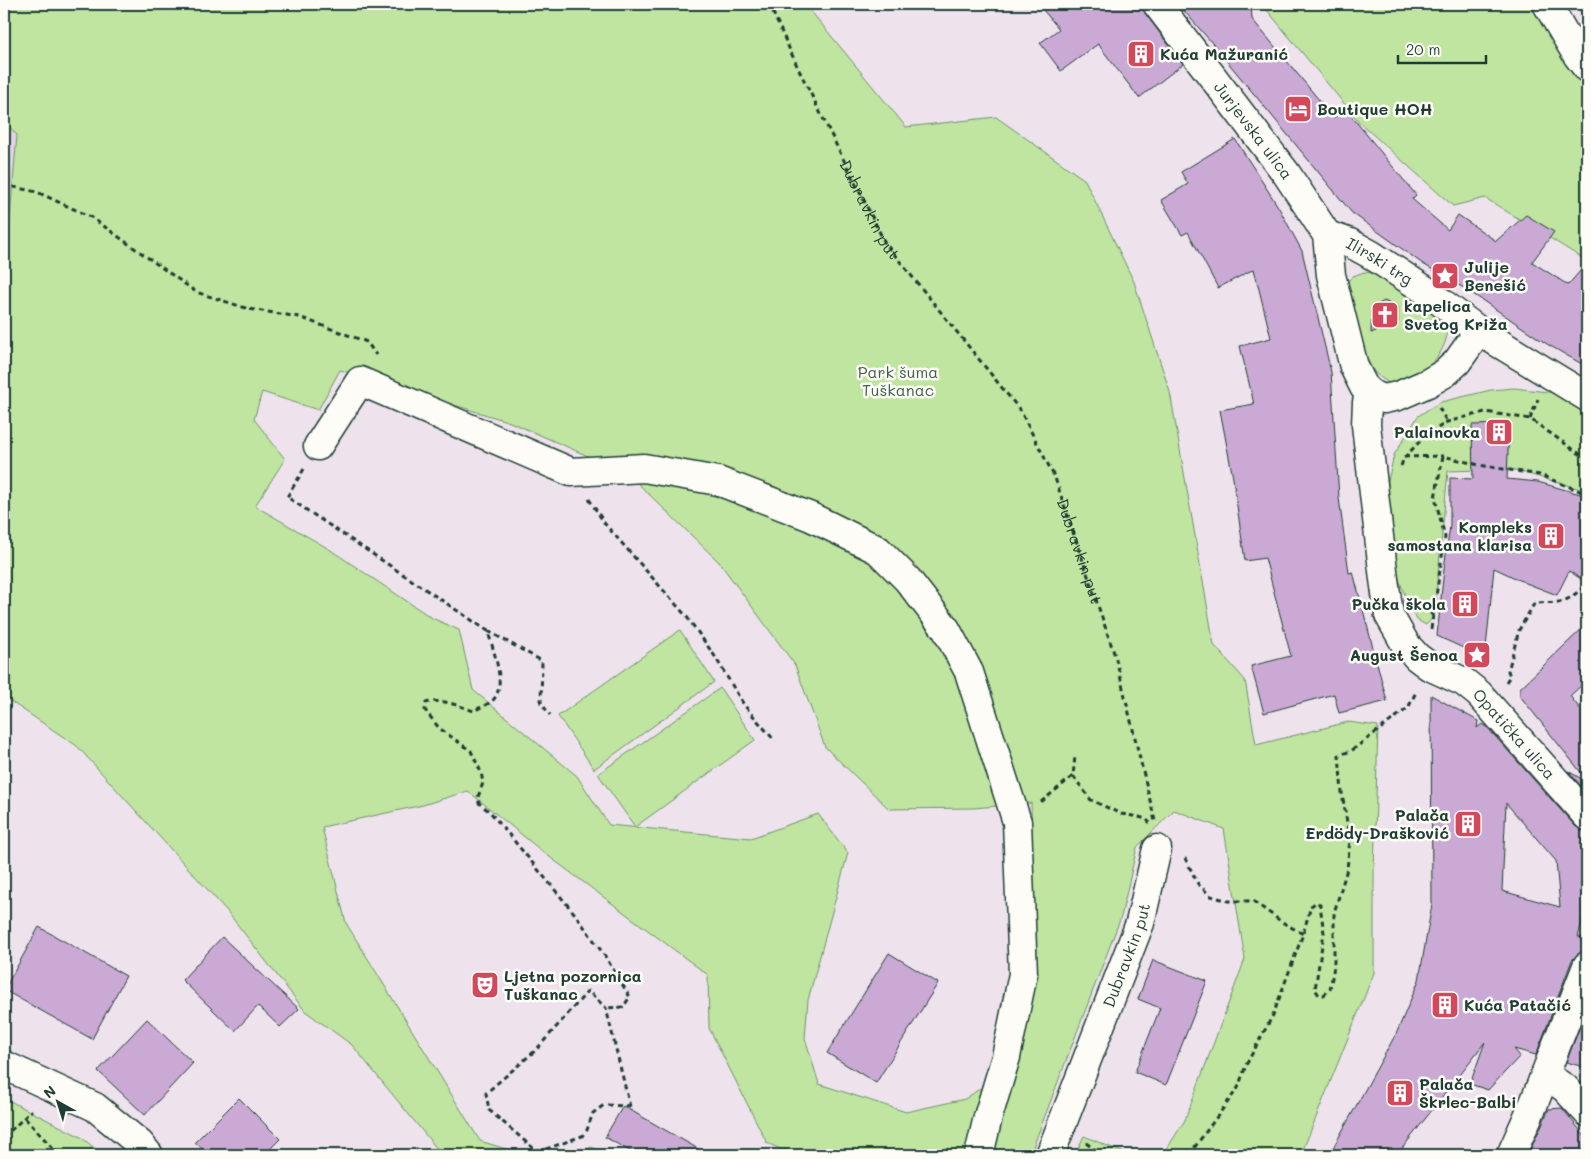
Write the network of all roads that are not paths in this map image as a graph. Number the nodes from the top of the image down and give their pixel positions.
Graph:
1 (1157, 4) edge
2 (1546, 4) edge
3 (1587, 68) edge
4 (1327, 235) junction
5 (1479, 331) junction
6 (1371, 394) junction
7 (1587, 397) edge
8 (318, 446) road end
9 (1587, 816) edge
10 (1165, 843) road end
11 (1587, 966) edge
12 (4, 1065) edge
13 (1545, 1075) junction
14 (1587, 1112) edge
15 (150, 1155) edge
16 (979, 1155) edge
17 (1050, 1155) edge
18 (1511, 1155) edge

1 - 4 street, Jurjevska ulica
2 - 3 street
4 - 5 street, Ilirski trg
4 - 6 street, Ilirski trg
5 - 6 street
5 - 7 street, Ilirski trg
6 - 9 street, Opatička ulica
8 - 16 street
10 - 17 street, Dubravkin put
11 - 13 street
12 - 15 street
13 - 14 street
13 - 18 street

